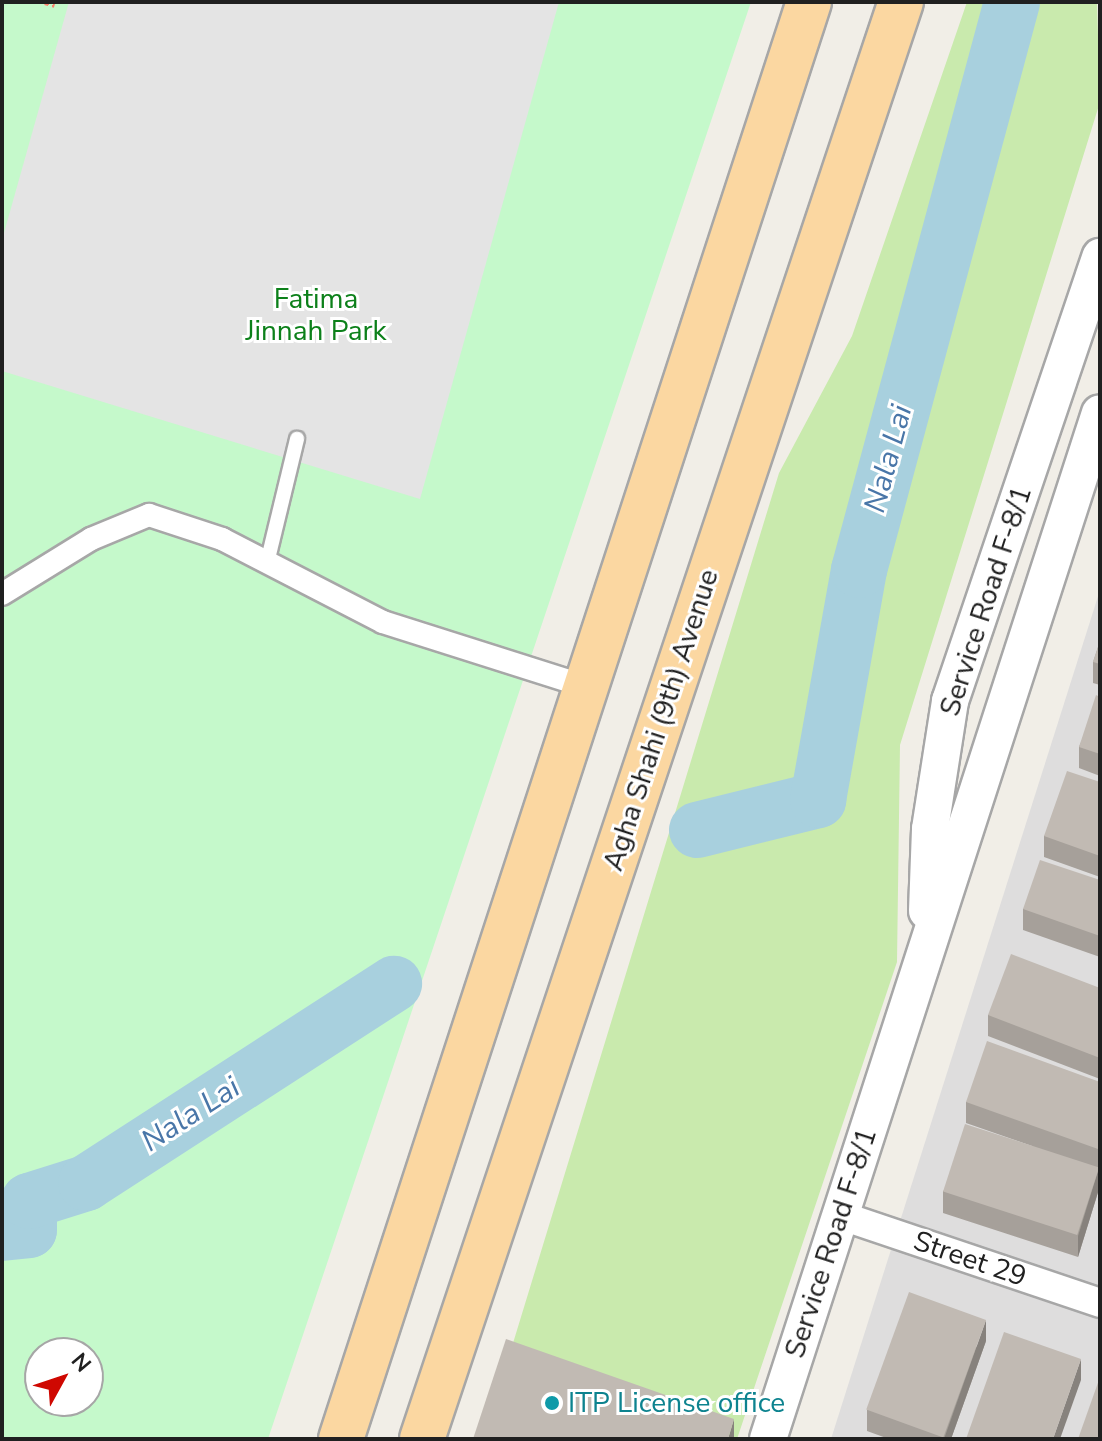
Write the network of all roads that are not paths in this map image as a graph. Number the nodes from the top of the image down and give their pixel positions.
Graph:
1 (809, 2) edge
2 (901, 2) edge
3 (1100, 257) edge
4 (1100, 413) edge
5 (297, 439) dead end
6 (267, 563) junction
7 (2, 594) edge
8 (585, 686) junction
9 (925, 956) junction
10 (839, 1215) junction
11 (1100, 1303) edge
12 (341, 1439) edge
13 (422, 1439) edge
14 (768, 1439) edge

1 - 8 main road
2 - 13 main road, Agha Shahi (9th) Avenue
3 - 9 street, Service Road F-8/1
4 - 9 street, Service Road F-8/1
5 - 6 lane
6 - 7 street
6 - 8 street
8 - 12 main road
9 - 10 street, Service Road F-8/1
10 - 11 street, Street 29
10 - 14 street, Service Road F-8/1

